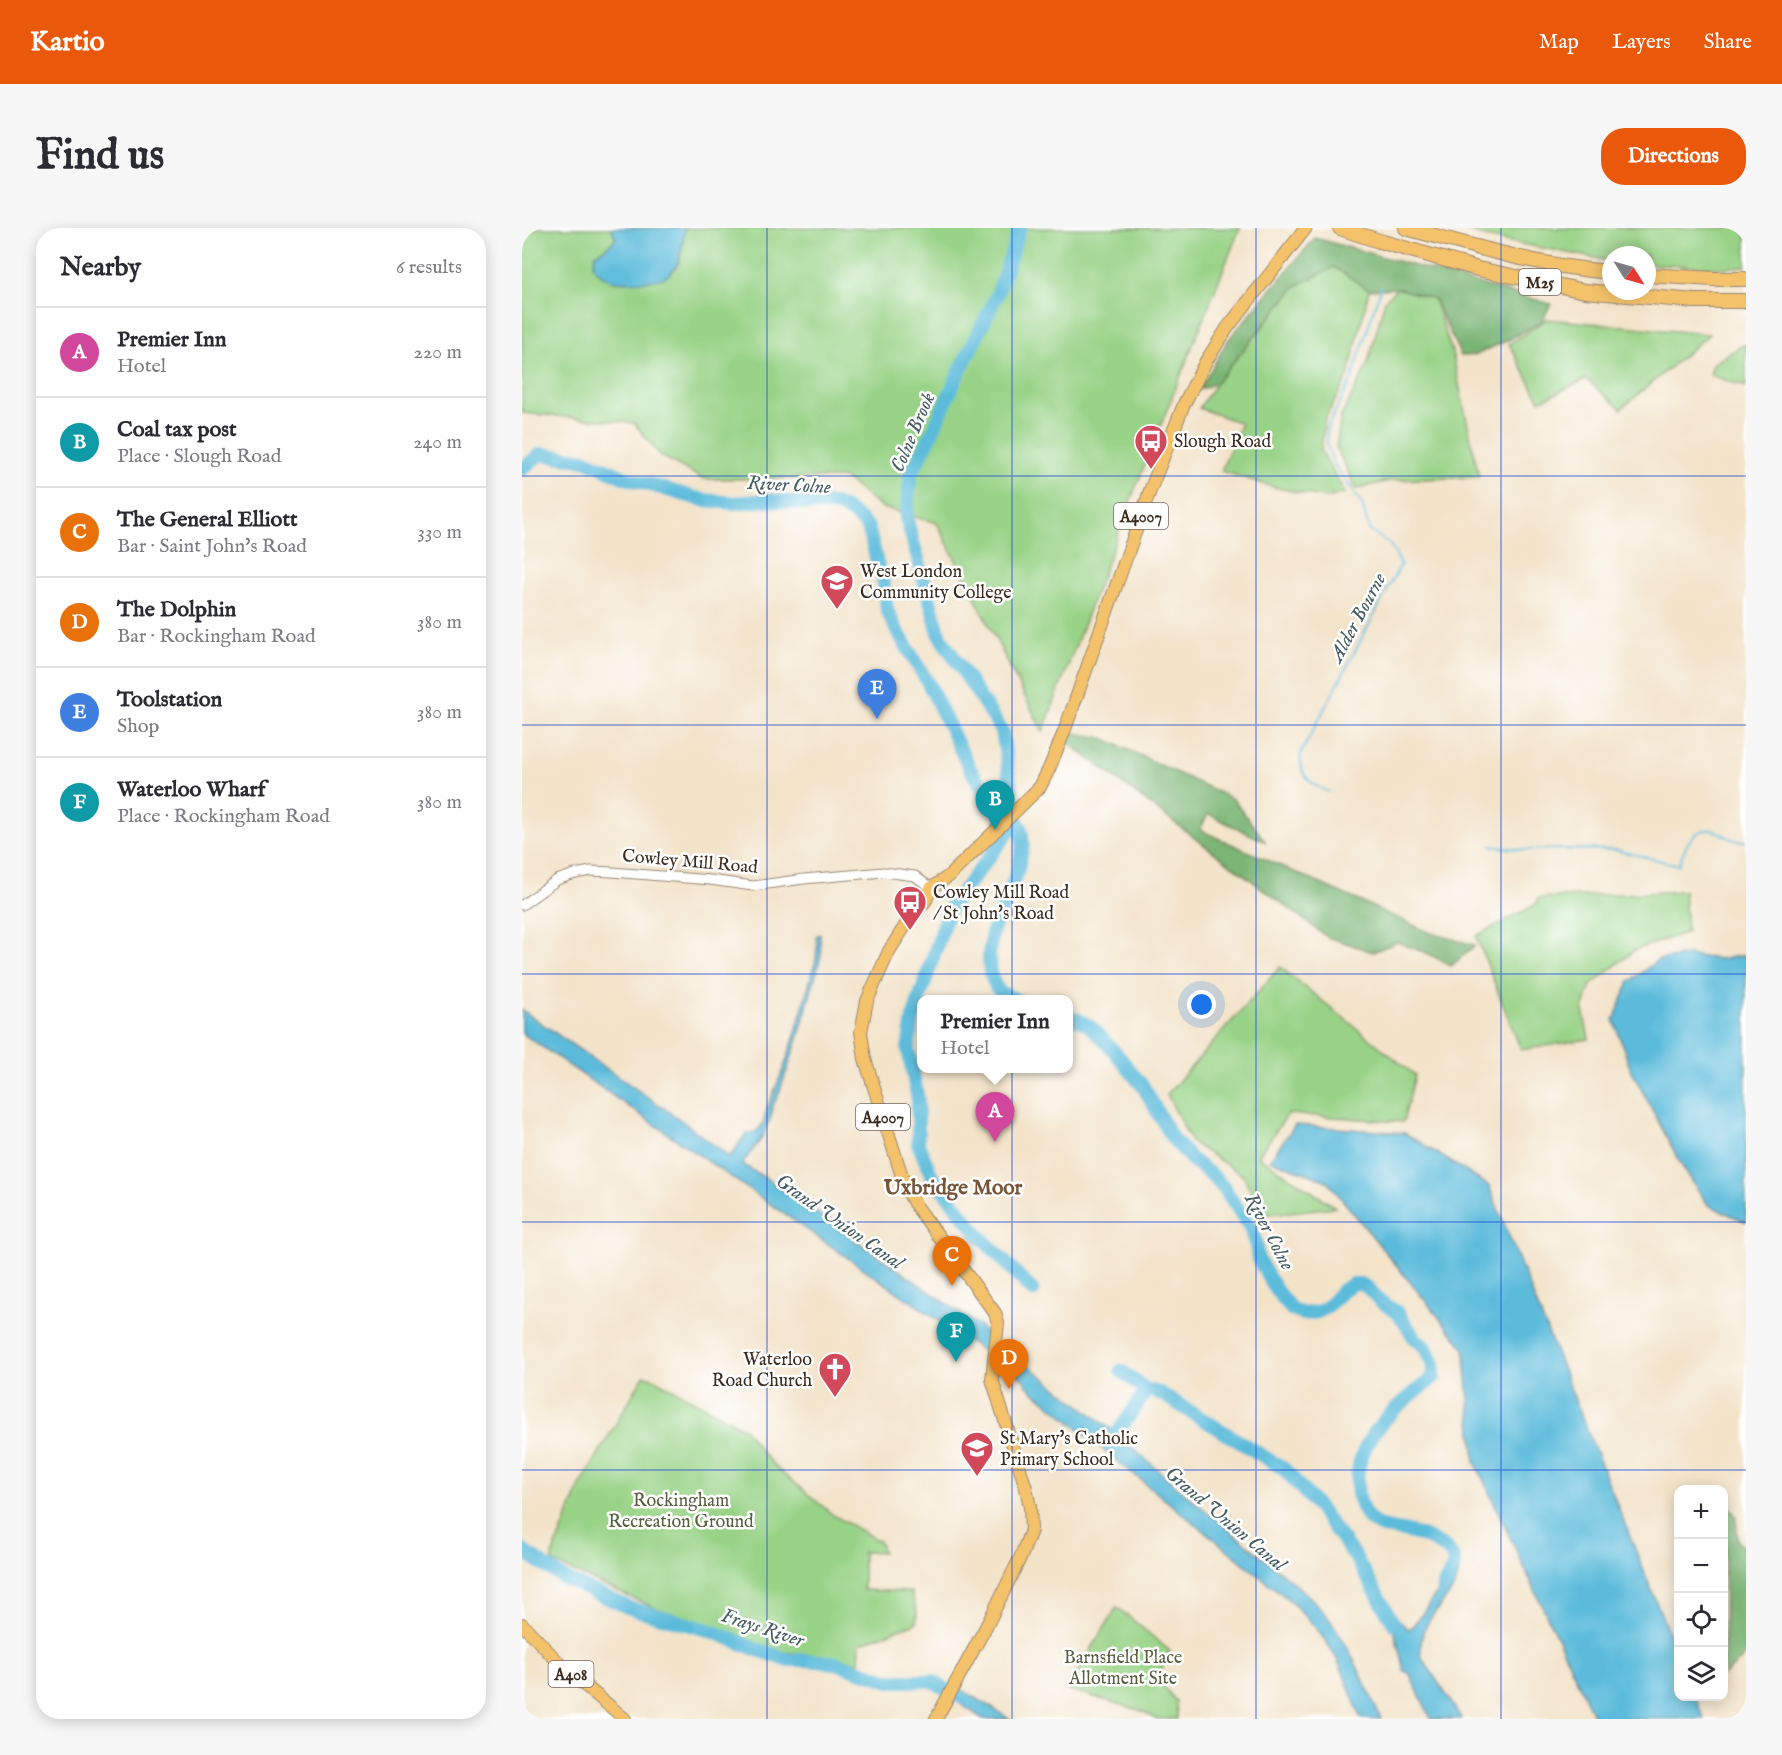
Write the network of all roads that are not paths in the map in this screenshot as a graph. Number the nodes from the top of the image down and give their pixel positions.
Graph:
1 (1306, 228) edge
2 (1340, 228) edge
3 (1406, 228) edge
4 (1602, 272) edge
5 (1656, 275) edge
6 (1746, 279) edge
7 (1746, 301) edge
8 (931, 888) junction
9 (522, 905) edge
10 (522, 1624) edge
11 (625, 1719) edge
12 (936, 1719) edge

1 - 8 main road, A4007
2 - 7 highway, M25
3 - 4 highway, M25
5 - 6 highway
8 - 9 street, Cowley Mill Road
8 - 12 main road, A4007
10 - 11 main road, A408

